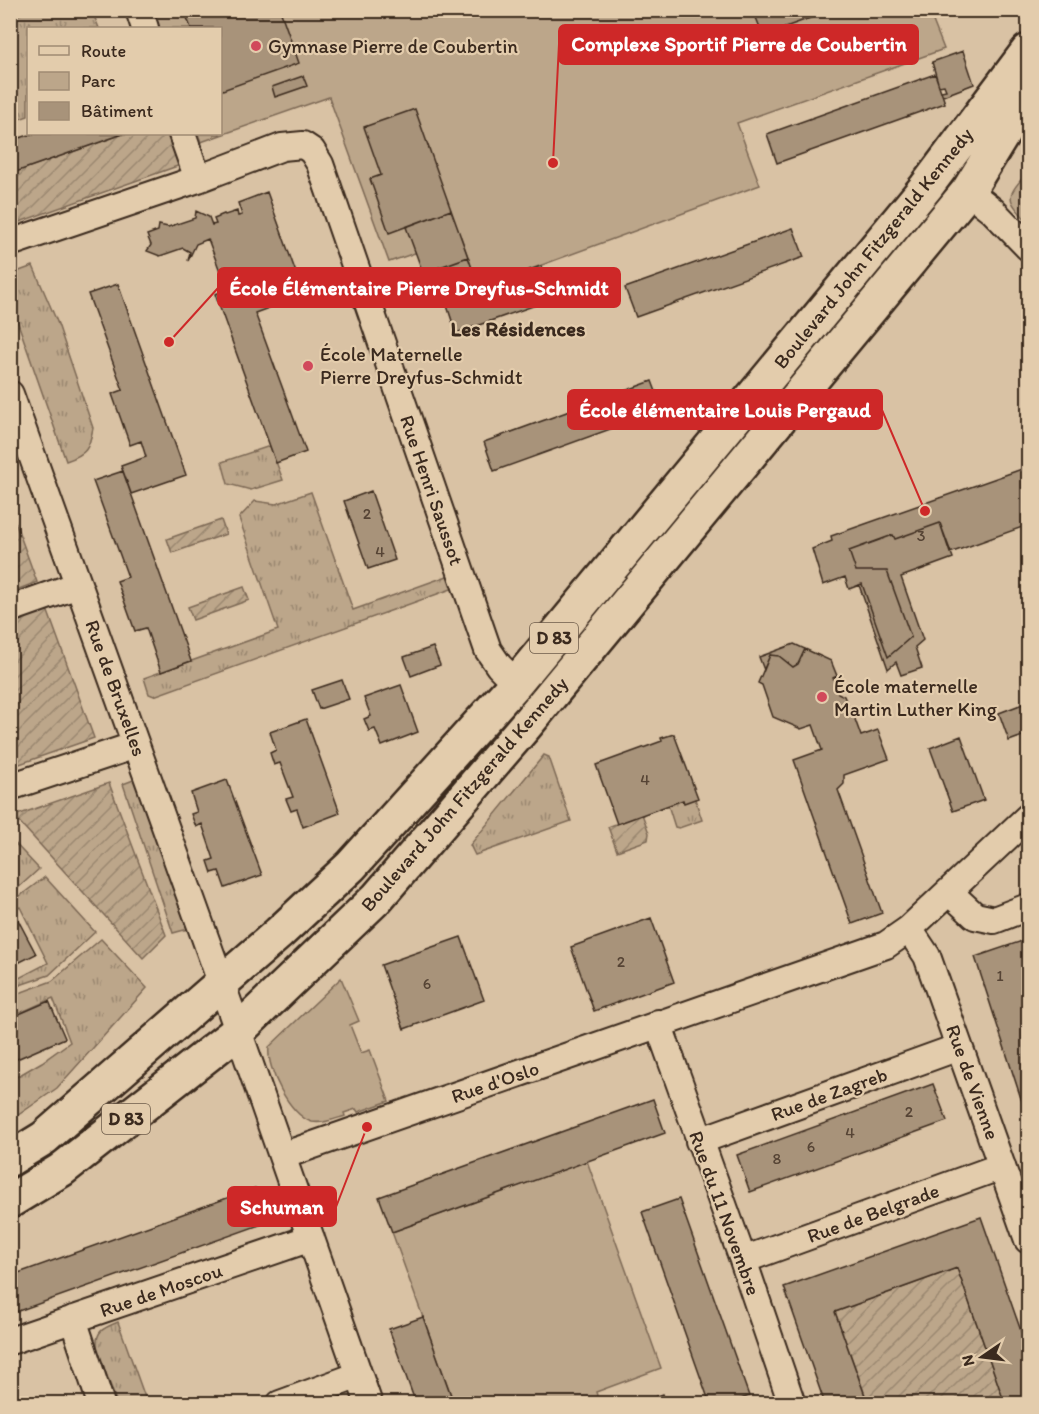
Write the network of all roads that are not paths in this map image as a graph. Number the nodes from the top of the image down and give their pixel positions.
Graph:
1 (139, 10) edge
2 (145, 27) edge
3 (1029, 51) edge
4 (1029, 93) edge
5 (182, 135) edge
6 (198, 179) junction
7 (968, 191) junction
8 (10, 243) edge
9 (1029, 247) edge
10 (10, 394) edge
11 (18, 436) edge
12 (78, 585) junction
13 (10, 609) edge
14 (516, 683) junction
15 (136, 745) junction
16 (10, 788) edge
17 (1029, 818) edge
18 (949, 892) junction
19 (1029, 907) edge
20 (909, 929) junction
21 (221, 982) junction
22 (658, 1023) junction
23 (238, 1030) junction
24 (960, 1047) junction
25 (699, 1141) junction
26 (282, 1156) junction
27 (10, 1159) edge
28 (1002, 1166) junction
29 (10, 1201) edge
30 (311, 1238) junction
31 (1029, 1240) edge
32 (743, 1260) junction
33 (73, 1319) junction
34 (10, 1341) edge
35 (359, 1375) junction
36 (101, 1404) edge
37 (280, 1404) edge
38 (369, 1404) edge
39 (792, 1404) edge

1 - 2 street
3 - 14 main road, Boulevard John Fitzgerald Kennedy / D 83
4 - 7 main road, Boulevard John Fitzgerald Kennedy / D 83
5 - 6 street
6 - 8 street, Rue Henri Saussot
6 - 14 street, Rue Henri Saussot
7 - 9 street
7 - 23 main road, Boulevard John Fitzgerald Kennedy / D 83
10 - 11 street, Rue de Bruxelles
11 - 12 street, Rue de Bruxelles
12 - 13 street
12 - 15 street, Rue de Bruxelles
14 - 21 main road, Boulevard John Fitzgerald Kennedy / D 83
15 - 16 street
15 - 21 street, Rue de Bruxelles
17 - 18 street
18 - 19 street
18 - 20 street
20 - 22 street, Rue d'Oslo
20 - 24 street, Rue de Vienne
21 - 23 street, Rue de Bruxelles
21 - 27 main road, Boulevard John Fitzgerald Kennedy / D 83
22 - 25 street, Rue du 11 Novembre
22 - 26 street, Rue d'Oslo
23 - 26 street, Rue de Bruxelles
23 - 29 main road, Boulevard John Fitzgerald Kennedy / D 83
24 - 25 street, Rue de Zagreb
24 - 28 street, Rue de Vienne
25 - 32 street, Rue du 11 Novembre
26 - 30 street, Rue de Bruxelles
28 - 31 street, Rue de Vienne
28 - 32 street, Rue de Belgrade
30 - 33 street, Rue de Moscou
30 - 35 street, Rue de Bruxelles
32 - 39 street, Rue du 11 Novembre
33 - 34 street, Rue de Moscou
33 - 36 street
35 - 37 street
35 - 38 street, Rue de Bruxelles

